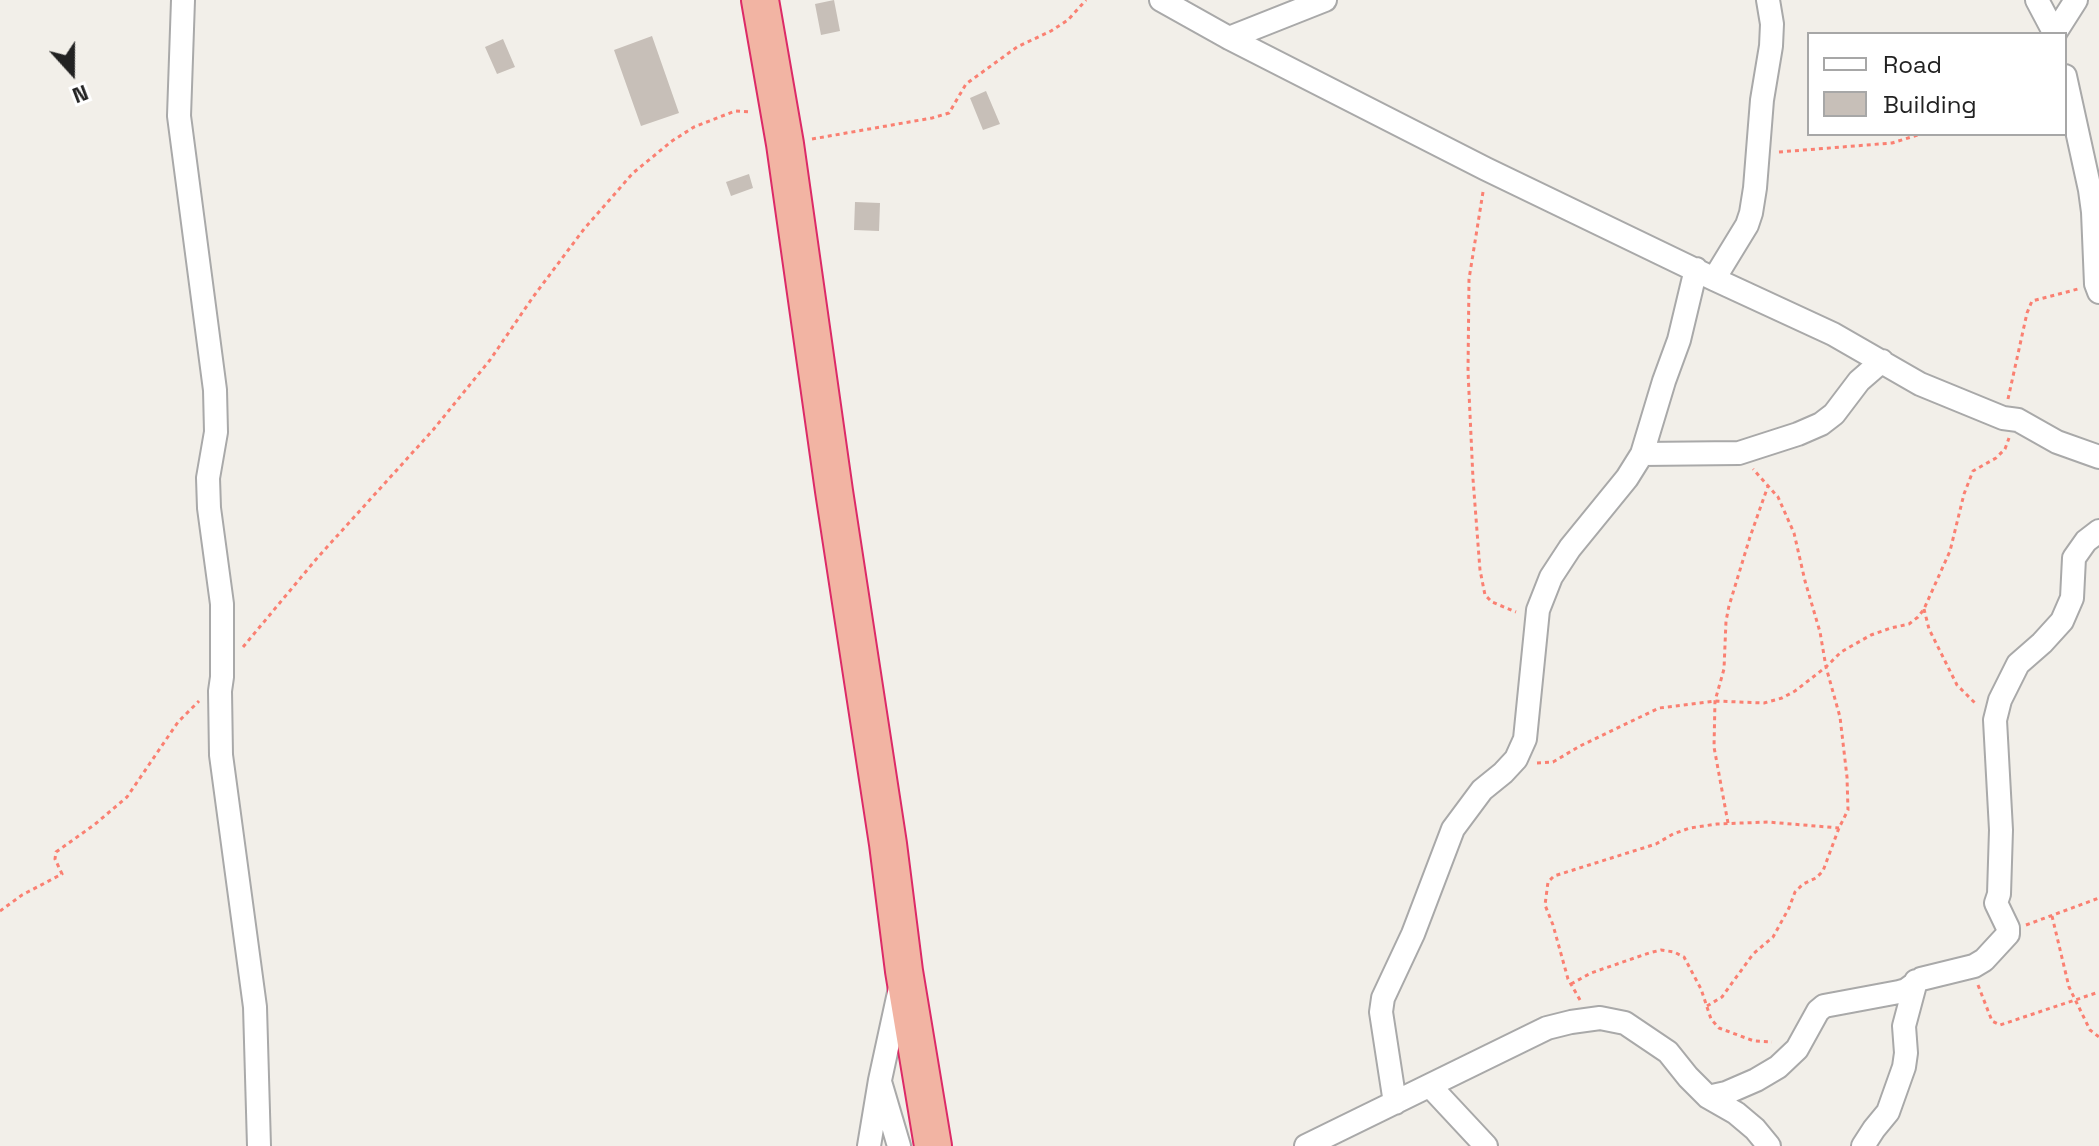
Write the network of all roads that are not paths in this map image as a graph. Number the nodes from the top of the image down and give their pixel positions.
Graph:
1 (183, 0) edge
2 (760, 0) edge
3 (1161, 0) edge
4 (1325, 0) edge
5 (1768, 0) edge
6 (2037, 0) edge
7 (2076, 0) edge
8 (2054, 32) edge
9 (2056, 32) edge
10 (1229, 38) junction
11 (2067, 85) edge
12 (1705, 274) junction
13 (2098, 288) edge
14 (1882, 361) junction
15 (1642, 454) junction
16 (2099, 457) edge
17 (2099, 531) edge
18 (904, 971) junction
19 (1916, 981) junction
20 (880, 1080) junction
21 (1430, 1086) junction
22 (1708, 1097) junction
23 (1395, 1103) junction
24 (259, 1146) edge
25 (869, 1146) edge
26 (899, 1146) edge
27 (933, 1146) edge
28 (1306, 1146) edge
29 (1486, 1146) edge
30 (1769, 1146) edge
31 (1863, 1146) edge

1 - 24 street
2 - 18 highway
3 - 10 street
4 - 10 street
5 - 12 street
6 - 8 street
7 - 9 street
10 - 12 street
11 - 13 street
12 - 14 street
12 - 15 street
14 - 15 street
14 - 16 street
15 - 23 street
17 - 19 street
18 - 20 street
18 - 27 highway
19 - 22 street
19 - 31 street
20 - 25 street
20 - 26 street
21 - 22 street
21 - 23 street
21 - 29 street
22 - 30 street
23 - 28 street

